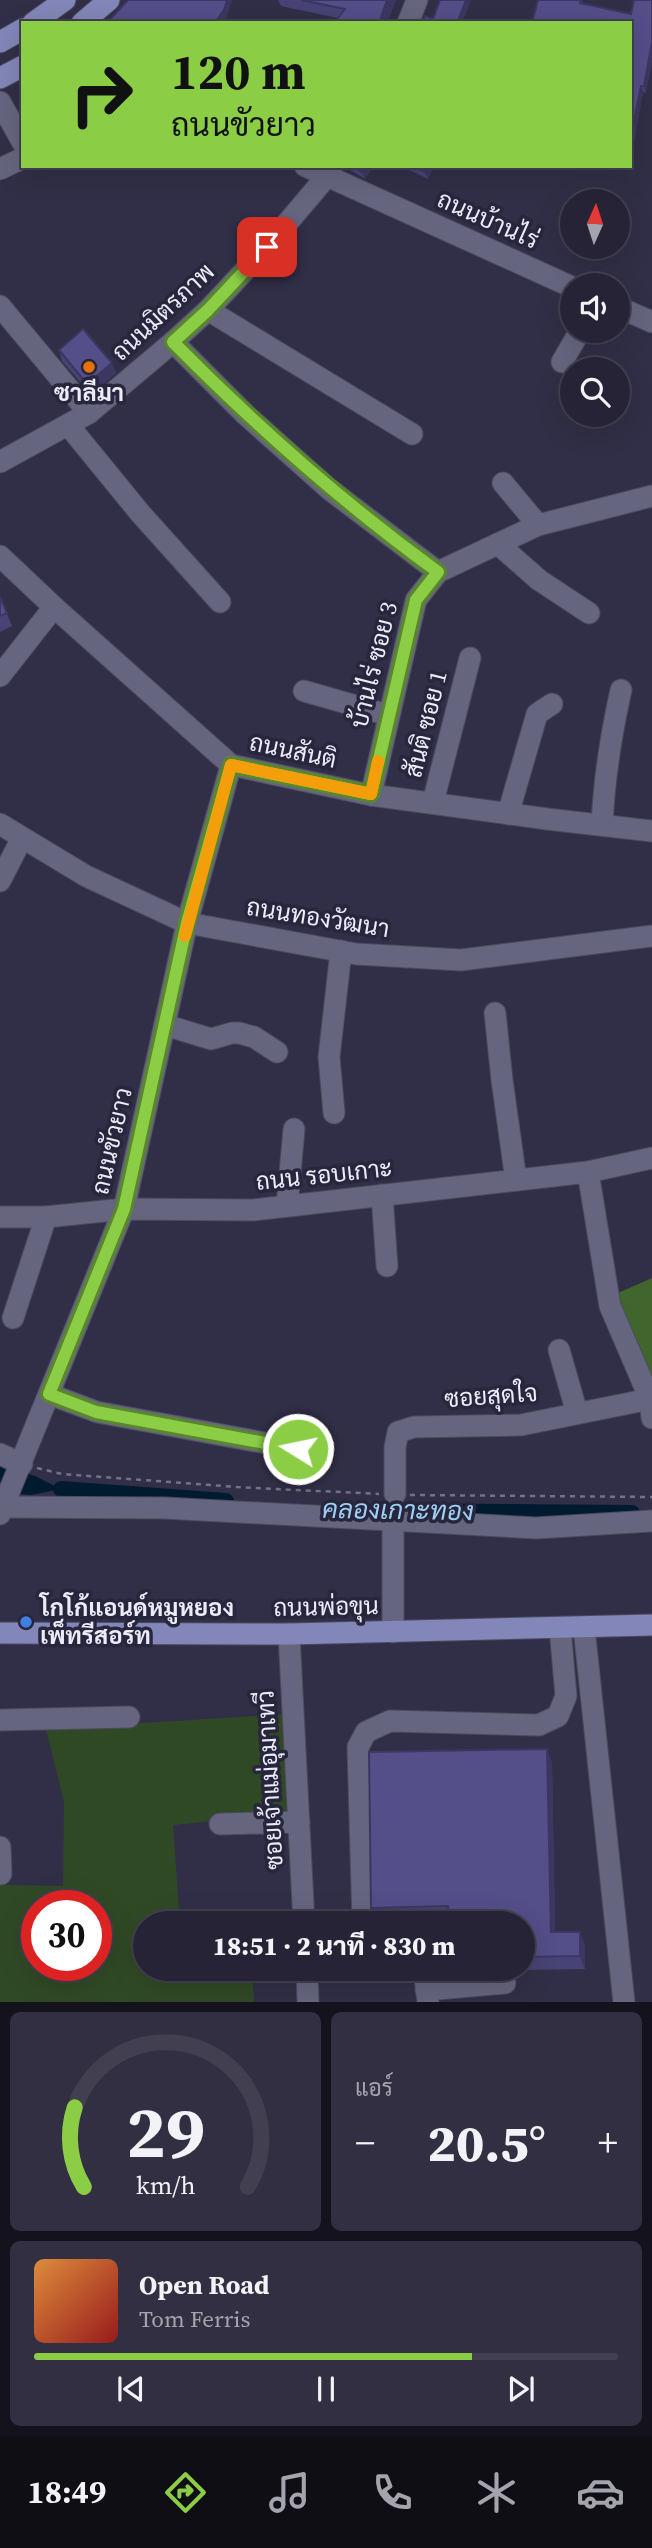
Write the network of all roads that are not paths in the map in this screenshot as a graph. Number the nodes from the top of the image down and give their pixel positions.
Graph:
1 (65, 0) edge
2 (109, 0) edge
3 (417, 0) edge
4 (36, 21) edge
5 (84, 21) edge
6 (409, 21) edge
7 (21, 30) edge
8 (0, 42) edge
9 (21, 67) edge
10 (0, 78) edge
11 (0, 103) edge
12 (21, 140) edge
13 (21, 159) edge
14 (0, 169) edge
15 (329, 171) edge
16 (560, 281) edge
17 (0, 306) edge
18 (208, 310) junction
19 (630, 312) edge
20 (652, 322) edge
21 (173, 342) junction
22 (89, 414) junction
23 (69, 426) junction
24 (412, 434) dead end
25 (0, 462) edge
26 (503, 483) dead end
27 (652, 496) edge
28 (538, 525) junction
29 (498, 544) junction
30 (0, 556) edge
31 (438, 572) junction
32 (220, 602) dead end
33 (54, 607) junction
34 (589, 612) dead end
35 (470, 658) dead end
36 (0, 676) edge
37 (621, 690) dead end
38 (304, 691) dead end
39 (552, 704) dead end
40 (388, 715) junction
41 (231, 765) junction
42 (371, 794) junction
43 (433, 802) junction
44 (508, 814) junction
45 (0, 824) edge
46 (602, 825) junction
47 (652, 831) edge
48 (22, 838) junction
49 (0, 881) edge
50 (187, 923) junction
51 (652, 936) edge
52 (341, 951) junction
53 (495, 1013) dead end
54 (165, 1026) junction
55 (277, 1052) dead end
56 (334, 1113) dead end
57 (294, 1129) dead end
58 (652, 1158) edge
59 (588, 1172) junction
60 (516, 1180) junction
61 (382, 1195) junction
62 (287, 1206) junction
63 (124, 1209) junction
64 (0, 1217) edge
65 (46, 1217) junction
66 (387, 1266) dead end
67 (13, 1318) dead end
68 (559, 1350) dead end
69 (49, 1394) junction
70 (651, 1409) edge
71 (577, 1413) junction
72 (298, 1449) dead end
73 (0, 1454) edge
74 (22, 1464) junction
75 (395, 1494) road end
76 (1, 1509) edge
77 (393, 1520) junction
78 (652, 1521) edge
79 (652, 1625) edge
80 (560, 1628) junction
81 (584, 1628) junction
82 (393, 1632) junction
83 (0, 1633) edge
84 (289, 1634) junction
85 (129, 1717) dead end
86 (0, 1720) edge
87 (299, 1822) junction
88 (220, 1824) dead end
89 (0, 1847) edge
90 (1, 1874) edge
91 (303, 1911) edge
92 (363, 1911) edge
93 (307, 1981) edge
94 (505, 1983) dead end
95 (426, 1987) edge
96 (308, 2002) edge
97 (624, 2002) edge

1 - 4 main road
2 - 5 main road
3 - 6 street
7 - 8 main road
9 - 10 main road
11 - 12 street
13 - 14 street
15 - 16 street, ถนนบ้านไร่
15 - 18 street, ถนนมิตรภาพ
17 - 22 street
18 - 21 street, ถนนมิตรภาพ
18 - 24 street
19 - 20 street
21 - 22 street, ถนนมิตรภาพ
21 - 31 street
22 - 23 street, ถนนมิตรภาพ
23 - 25 street, ถนนมิตรภาพ
23 - 32 street
26 - 28 street
27 - 28 street, บ้านไร่ ซอย 3
28 - 29 street, บ้านไร่ ซอย 3
29 - 31 street, บ้านไร่ ซอย 3
29 - 34 street
30 - 33 street, ถนนสันติ
31 - 40 street, บ้านไร่ ซอย 3
33 - 36 street
33 - 41 street, ถนนสันติ
35 - 43 street, สันติ ซอย 1
37 - 46 street
38 - 40 street
39 - 44 street
40 - 42 street, บ้านไร่ ซอย 3
41 - 42 street, ถนนสันติ
41 - 50 street, ถนนขัวยาว
42 - 43 street, ถนนสันติ
43 - 44 street, ถนนสันติ
44 - 46 street, ถนนสันติ
45 - 48 street, ถนนทองวัฒนา
46 - 47 street, ถนนสันติ
48 - 49 street
48 - 50 street, ถนนทองวัฒนา
50 - 52 street, ถนนทองวัฒนา
50 - 54 street, ถนนขัวยาว
51 - 52 street, ถนนทองวัฒนา
52 - 56 street
53 - 60 street
54 - 55 street
54 - 63 street, ถนนขัวยาว
57 - 62 street
58 - 59 street, ถนน รอบเกาะ
59 - 60 street, ถนน รอบเกาะ
59 - 70 street
60 - 61 street, ถนน รอบเกาะ
61 - 62 street, ถนน รอบเกาะ
61 - 66 street
62 - 63 street, ถนน รอบเกาะ
63 - 65 street, ถนน รอบเกาะ
63 - 69 street, ถนนขัวยาว
64 - 65 street, ถนน รอบเกาะ
65 - 67 street
68 - 71 street
69 - 72 street
69 - 74 street, ถนนขัวยาว
70 - 71 street, ซอยสุดใจ
71 - 75 street, ซอยสุดใจ
73 - 74 street
74 - 76 street, ถนนขัวยาว
76 - 77 street
77 - 78 street
77 - 82 street
79 - 81 main road, ถนนพ่อขุน
80 - 81 main road, ถนนพ่อขุน
80 - 82 main road, ถนนพ่อขุน
80 - 92 street
81 - 97 street
82 - 84 main road, ถนนพ่อขุน
83 - 84 main road, ถนนพ่อขุน
84 - 87 street, ซอยเจ้าแม่อุมาเทวี
85 - 86 street
87 - 88 street
87 - 91 street, ซอยเจ้าแม่อุมาเทวี
89 - 90 street
93 - 96 street
94 - 95 street

